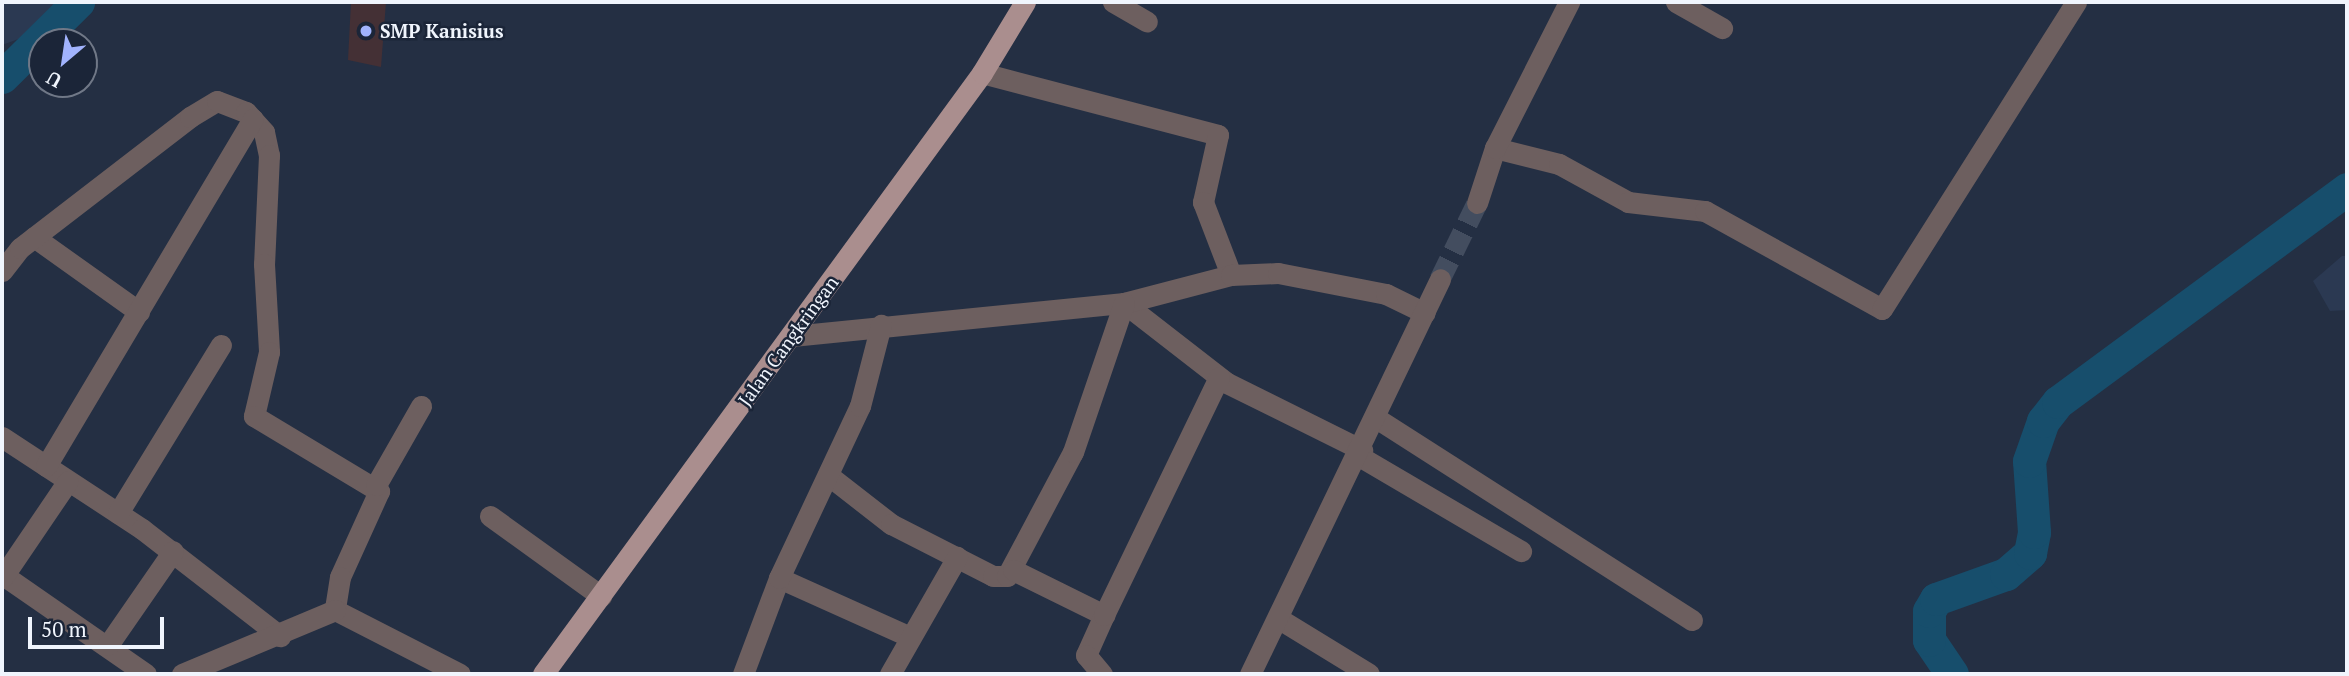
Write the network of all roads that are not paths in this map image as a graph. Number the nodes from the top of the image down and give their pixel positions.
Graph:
1 (1025, 2) edge
2 (1113, 2) edge
3 (1569, 2) edge
4 (1676, 2) edge
5 (2076, 2) edge
6 (1147, 22) dead end
7 (1722, 29) dead end
8 (982, 74) junction
9 (253, 119) junction
10 (1495, 148) junction
11 (1477, 203) tunnel mouth
12 (34, 237) junction
13 (2, 271) edge
14 (1231, 275) junction
15 (1440, 279) tunnel mouth
16 (1124, 303) junction
17 (139, 312) junction
18 (1424, 313) junction
19 (881, 324) junction
20 (792, 337) junction
21 (221, 345) dead end
22 (1219, 377) junction
23 (421, 406) dead end
24 (1376, 418) junction
25 (2, 437) edge
26 (1360, 453) junction
27 (46, 466) junction
28 (828, 475) junction
29 (68, 481) junction
30 (376, 485) junction
31 (118, 513) junction
32 (490, 516) dead end
33 (173, 551) junction
34 (1521, 551) dead end
35 (957, 557) junction
36 (1013, 570) junction
37 (4, 578) edge
38 (779, 578) junction
39 (601, 596) junction
40 (335, 610) junction
41 (1104, 615) junction
42 (1692, 620) dead end
43 (1281, 621) junction
44 (280, 636) junction
45 (911, 637) junction
46 (108, 645) junction
47 (146, 674) edge
48 (182, 674) edge
49 (460, 674) edge
50 (543, 674) edge
51 (743, 674) edge
52 (890, 674) edge
53 (1102, 674) edge
54 (1250, 674) edge
55 (1369, 674) edge

1 - 8 main road, Jalan Cangkringan
2 - 6 street
3 - 10 street
4 - 7 street
5 - 10 street
8 - 14 street
8 - 20 main road, Jalan Cangkringan
9 - 12 street
9 - 17 street
9 - 30 street
10 - 11 street
12 - 13 street
12 - 17 street
14 - 16 street
14 - 18 street
15 - 18 street
16 - 19 street
16 - 22 street
16 - 36 street
17 - 27 street
18 - 24 street
19 - 20 street
19 - 28 street
20 - 39 main road, Jalan Cangkringan
21 - 31 street
22 - 26 street
22 - 41 street
23 - 30 street
24 - 26 street
24 - 42 street
25 - 27 street
26 - 34 street
26 - 43 street
27 - 29 street
28 - 35 street
28 - 38 street
29 - 31 street
29 - 37 street
30 - 40 street
31 - 33 street
32 - 39 street
33 - 44 street
33 - 46 street
35 - 36 street
35 - 45 street
36 - 41 street
37 - 46 street
38 - 45 street
38 - 51 street
39 - 50 main road, Jalan Cangkringan
40 - 44 street
40 - 49 street
41 - 53 street
43 - 54 street
43 - 55 street
44 - 48 street
45 - 52 street
46 - 47 street

